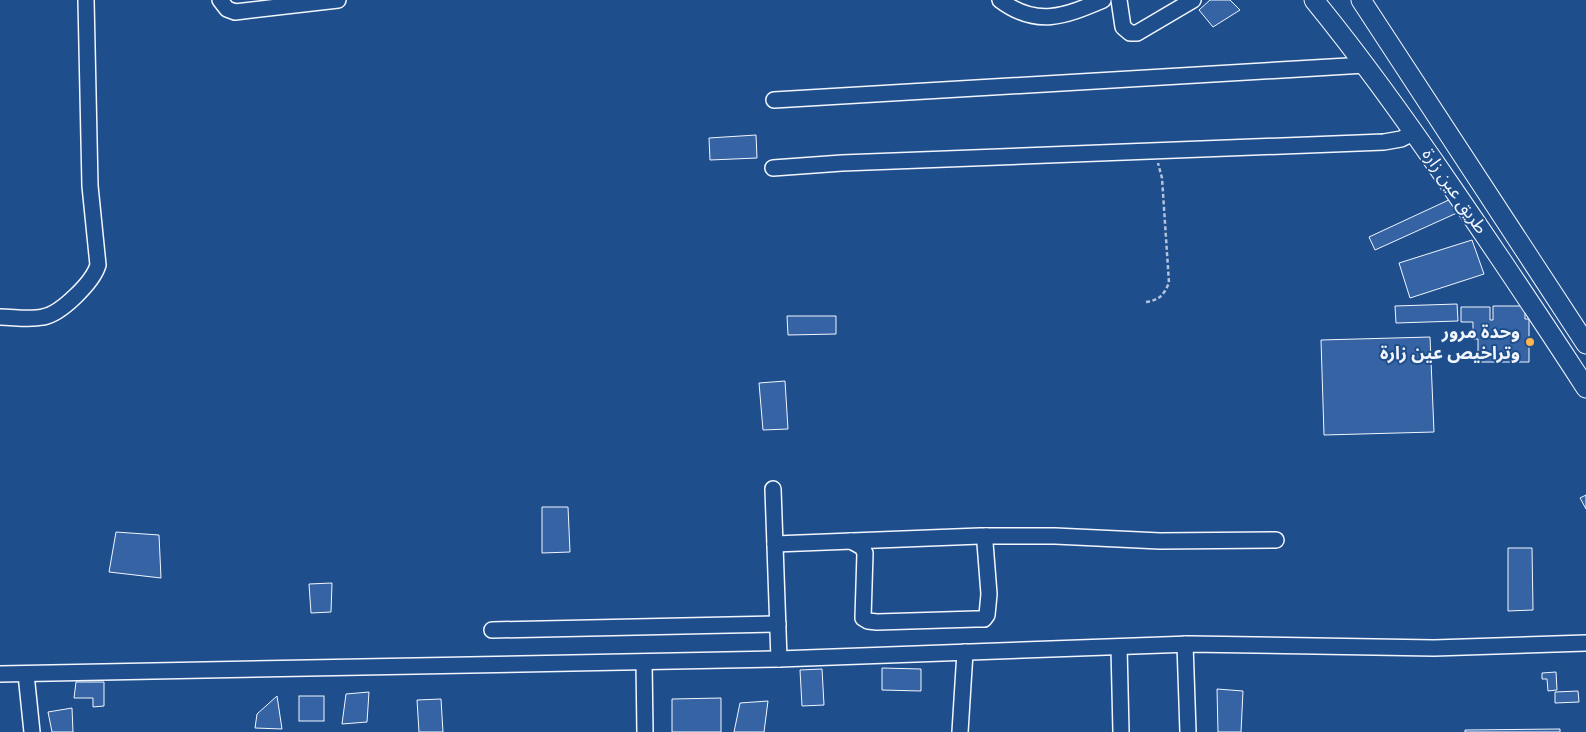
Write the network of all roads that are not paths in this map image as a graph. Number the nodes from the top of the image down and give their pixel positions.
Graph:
1 (86, 0) edge
2 (220, 0) edge
3 (338, 0) edge
4 (1000, 0) edge
5 (1104, 0) edge
6 (1119, 0) edge
7 (1193, 0) edge
8 (1314, 0) edge
9 (1361, 0) edge
10 (1365, 65) junction
11 (774, 100) dead end
12 (1415, 132) junction
13 (773, 168) dead end
14 (0, 317) edge
15 (1586, 344) edge
16 (1586, 388) edge
17 (773, 489) dead end
18 (986, 536) junction
19 (1276, 540) dead end
20 (851, 541) junction
21 (775, 544) junction
22 (778, 624) junction
23 (492, 630) dead end
24 (1586, 643) edge
25 (1185, 644) junction
26 (1119, 646) junction
27 (965, 652) junction
28 (779, 659) junction
29 (644, 662) junction
30 (0, 674) edge
31 (26, 674) junction
32 (32, 732) edge
33 (645, 732) edge
34 (960, 732) edge
35 (1121, 732) edge
36 (1188, 732) edge

1 - 14 street
2 - 3 street
4 - 5 street
6 - 7 street
8 - 10 main road, طريق عين زارة
9 - 15 main road, طريق عين زارة
10 - 11 street
10 - 12 main road, طريق عين زارة
12 - 13 street
12 - 16 main road, طريق عين زارة
17 - 21 street
18 - 19 street
18 - 20 street
18 - 20 street
20 - 21 street
21 - 22 street
22 - 23 street
22 - 28 street
24 - 25 street
25 - 26 street
25 - 36 street
26 - 27 street
26 - 35 street
27 - 28 street
27 - 34 street
28 - 29 street
29 - 31 street
29 - 33 street
30 - 31 street
31 - 32 street

